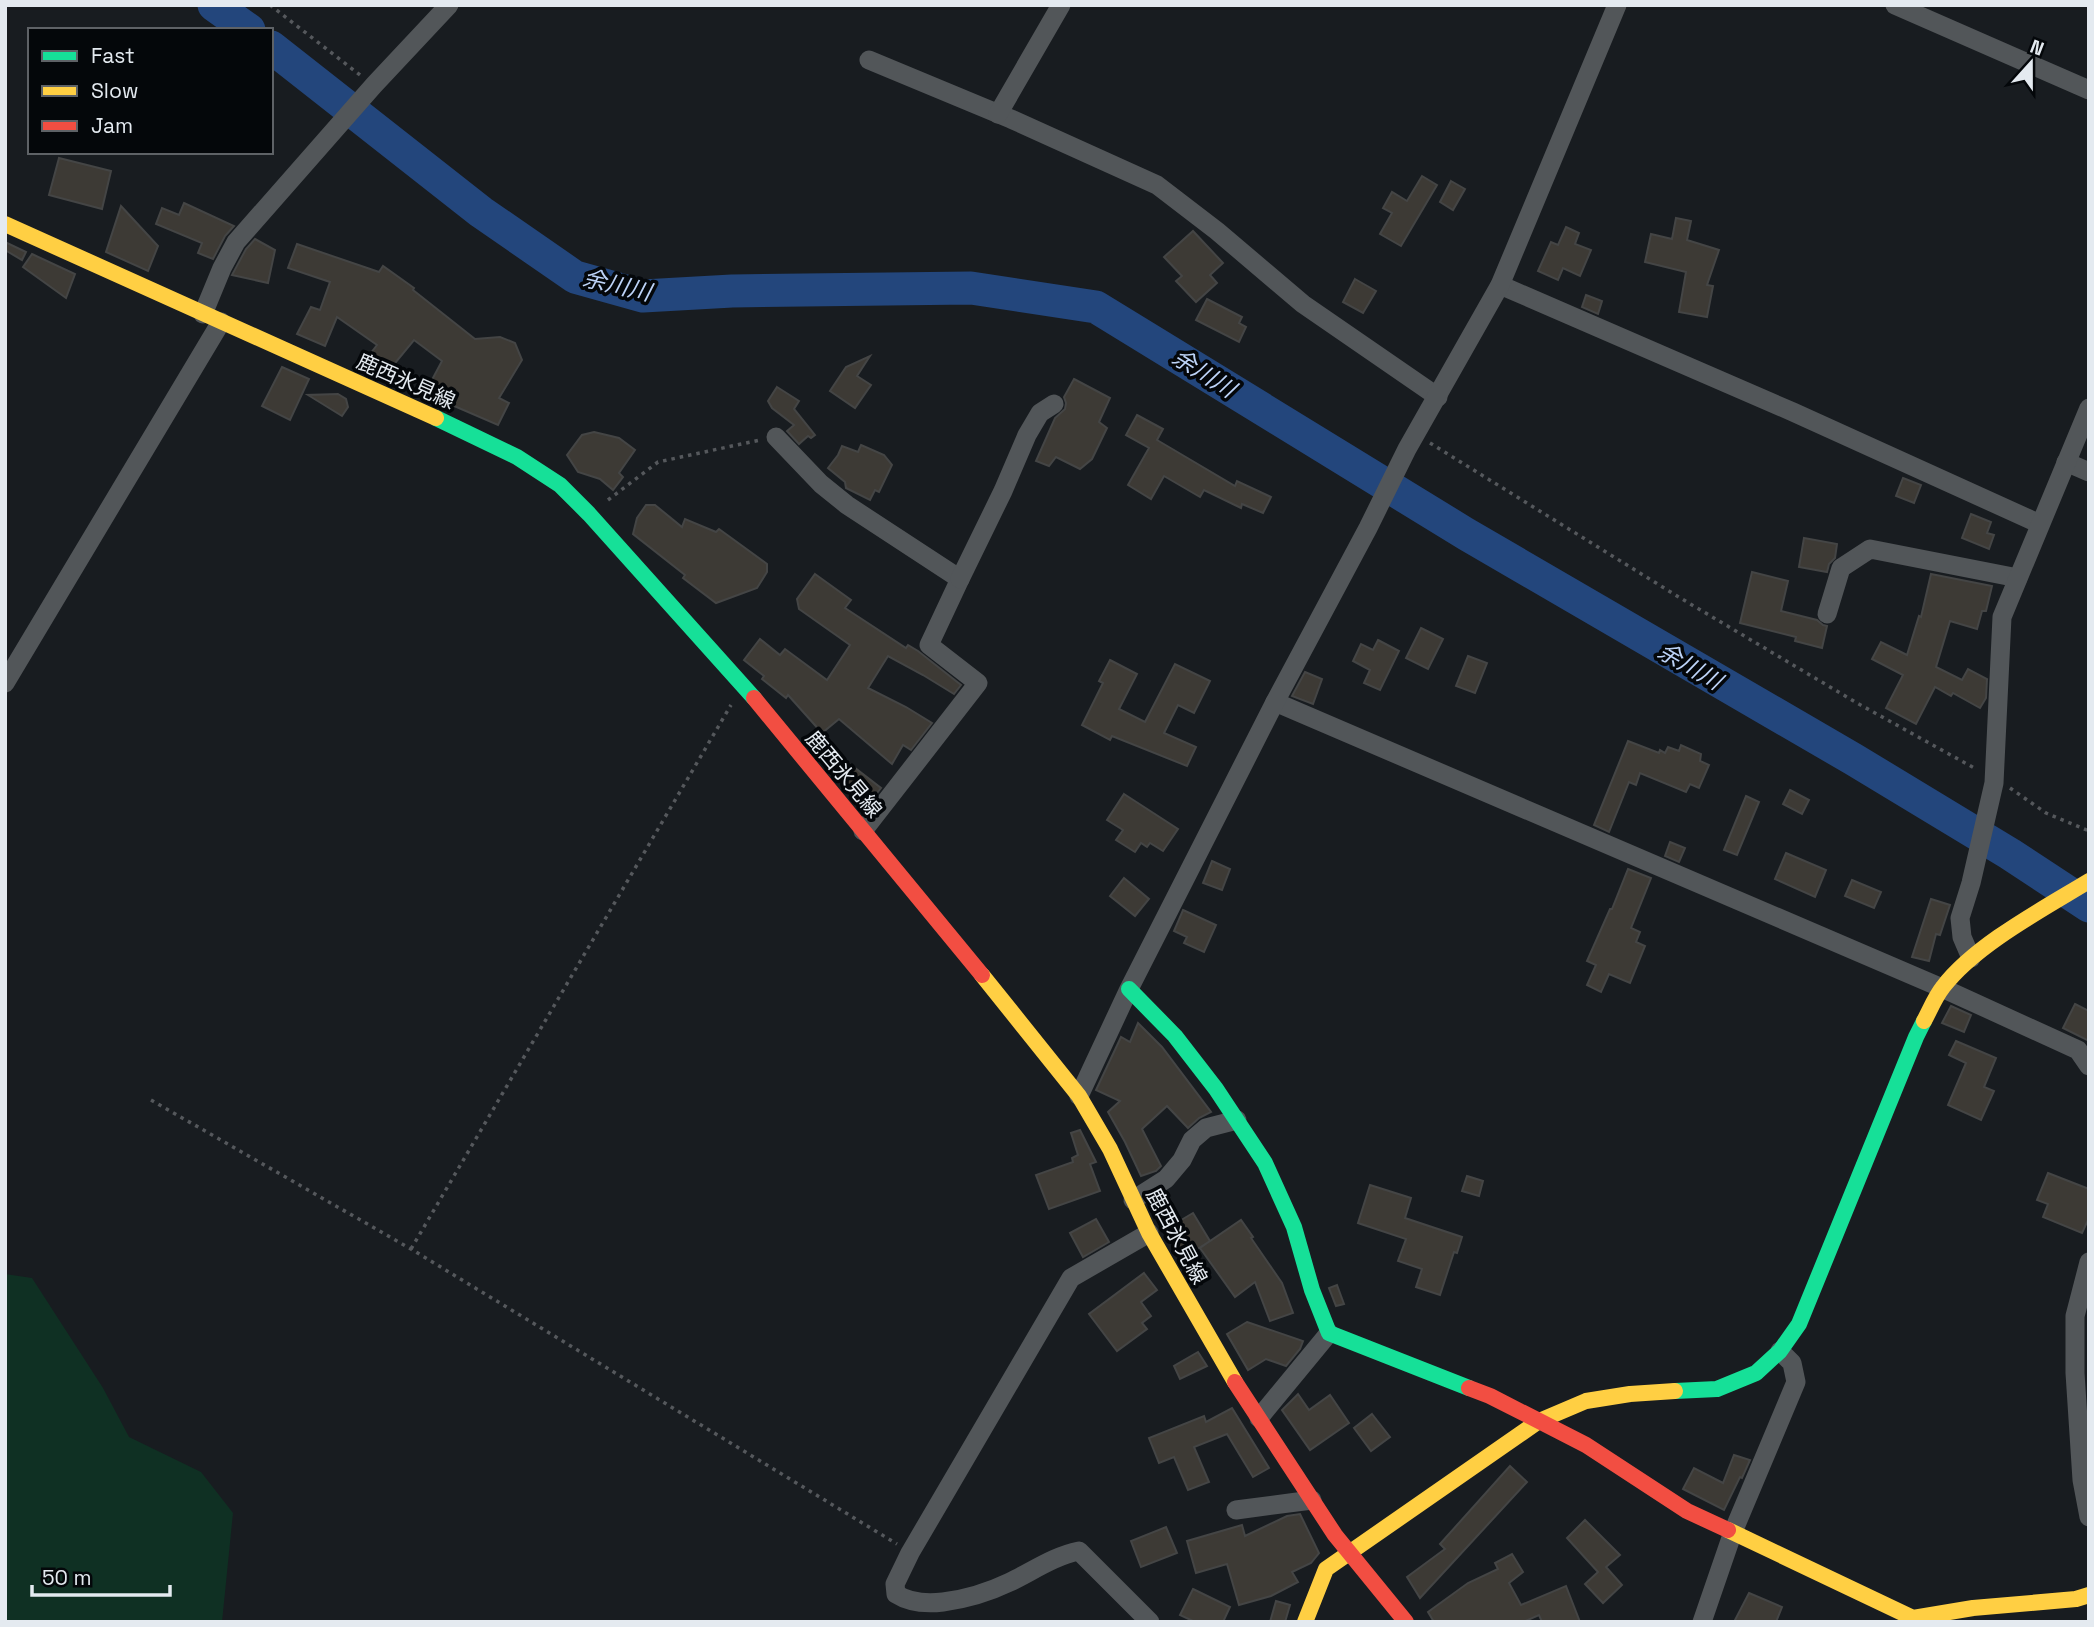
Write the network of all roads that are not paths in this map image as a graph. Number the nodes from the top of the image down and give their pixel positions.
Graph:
1 (449, 5) edge
2 (1062, 5) edge
3 (1617, 5) edge
4 (1895, 5) edge
5 (869, 60) dead end
6 (2089, 90) edge
7 (998, 114) junction
8 (5, 223) edge
9 (1500, 285) junction
10 (213, 318) junction
11 (1438, 397) junction
12 (1054, 404) dead end
13 (2089, 408) edge
14 (776, 437) road end
15 (2066, 462) junction
16 (2089, 472) edge
17 (2040, 524) junction
18 (2018, 578) junction
19 (960, 579) junction
20 (1827, 614) dead end
21 (5, 683) edge
22 (1275, 702) junction
23 (863, 831) junction
24 (2089, 881) edge
25 (1971, 958) junction
26 (1942, 988) junction
27 (1129, 989) junction
28 (2089, 1066) edge
29 (1079, 1096) junction
30 (1237, 1120) junction
31 (1133, 1200) junction
32 (1149, 1233) junction
33 (2089, 1262) edge
34 (1329, 1333) junction
35 (1780, 1351) junction
36 (1259, 1418) junction
37 (1539, 1421) junction
38 (1312, 1500) junction
39 (1236, 1510) dead end
40 (2089, 1517) edge
41 (1733, 1532) junction
42 (1350, 1553) junction
43 (2089, 1595) edge
44 (1150, 1622) edge
45 (1305, 1622) edge
46 (1406, 1622) edge
47 (1702, 1622) edge

1 - 10 street
2 - 7 street
3 - 9 street
4 - 6 street
5 - 7 street
7 - 11 street
8 - 10 street, 鹿西氷見線
9 - 11 street
9 - 17 street
10 - 21 street
10 - 23 street, 鹿西氷見線
11 - 22 street
12 - 19 street
13 - 15 street
14 - 19 street
15 - 16 street
15 - 17 street
17 - 18 street
18 - 20 street
18 - 25 street
19 - 23 street
22 - 26 street
22 - 27 street
23 - 29 street, 鹿西氷見線
24 - 25 street
25 - 26 street
26 - 28 street
26 - 35 street
27 - 29 street
27 - 30 street
29 - 31 street, 鹿西氷見線
30 - 31 street
30 - 34 street
31 - 32 street, 鹿西氷見線
32 - 36 street, 鹿西氷見線
32 - 44 street
33 - 40 street
34 - 36 street
34 - 37 street
35 - 37 street
35 - 41 street
36 - 38 street, 鹿西氷見線
37 - 41 street
37 - 42 street
38 - 39 street
38 - 42 street, 鹿西氷見線
41 - 43 street
41 - 47 street
42 - 45 street
42 - 46 street, 鹿西氷見線

